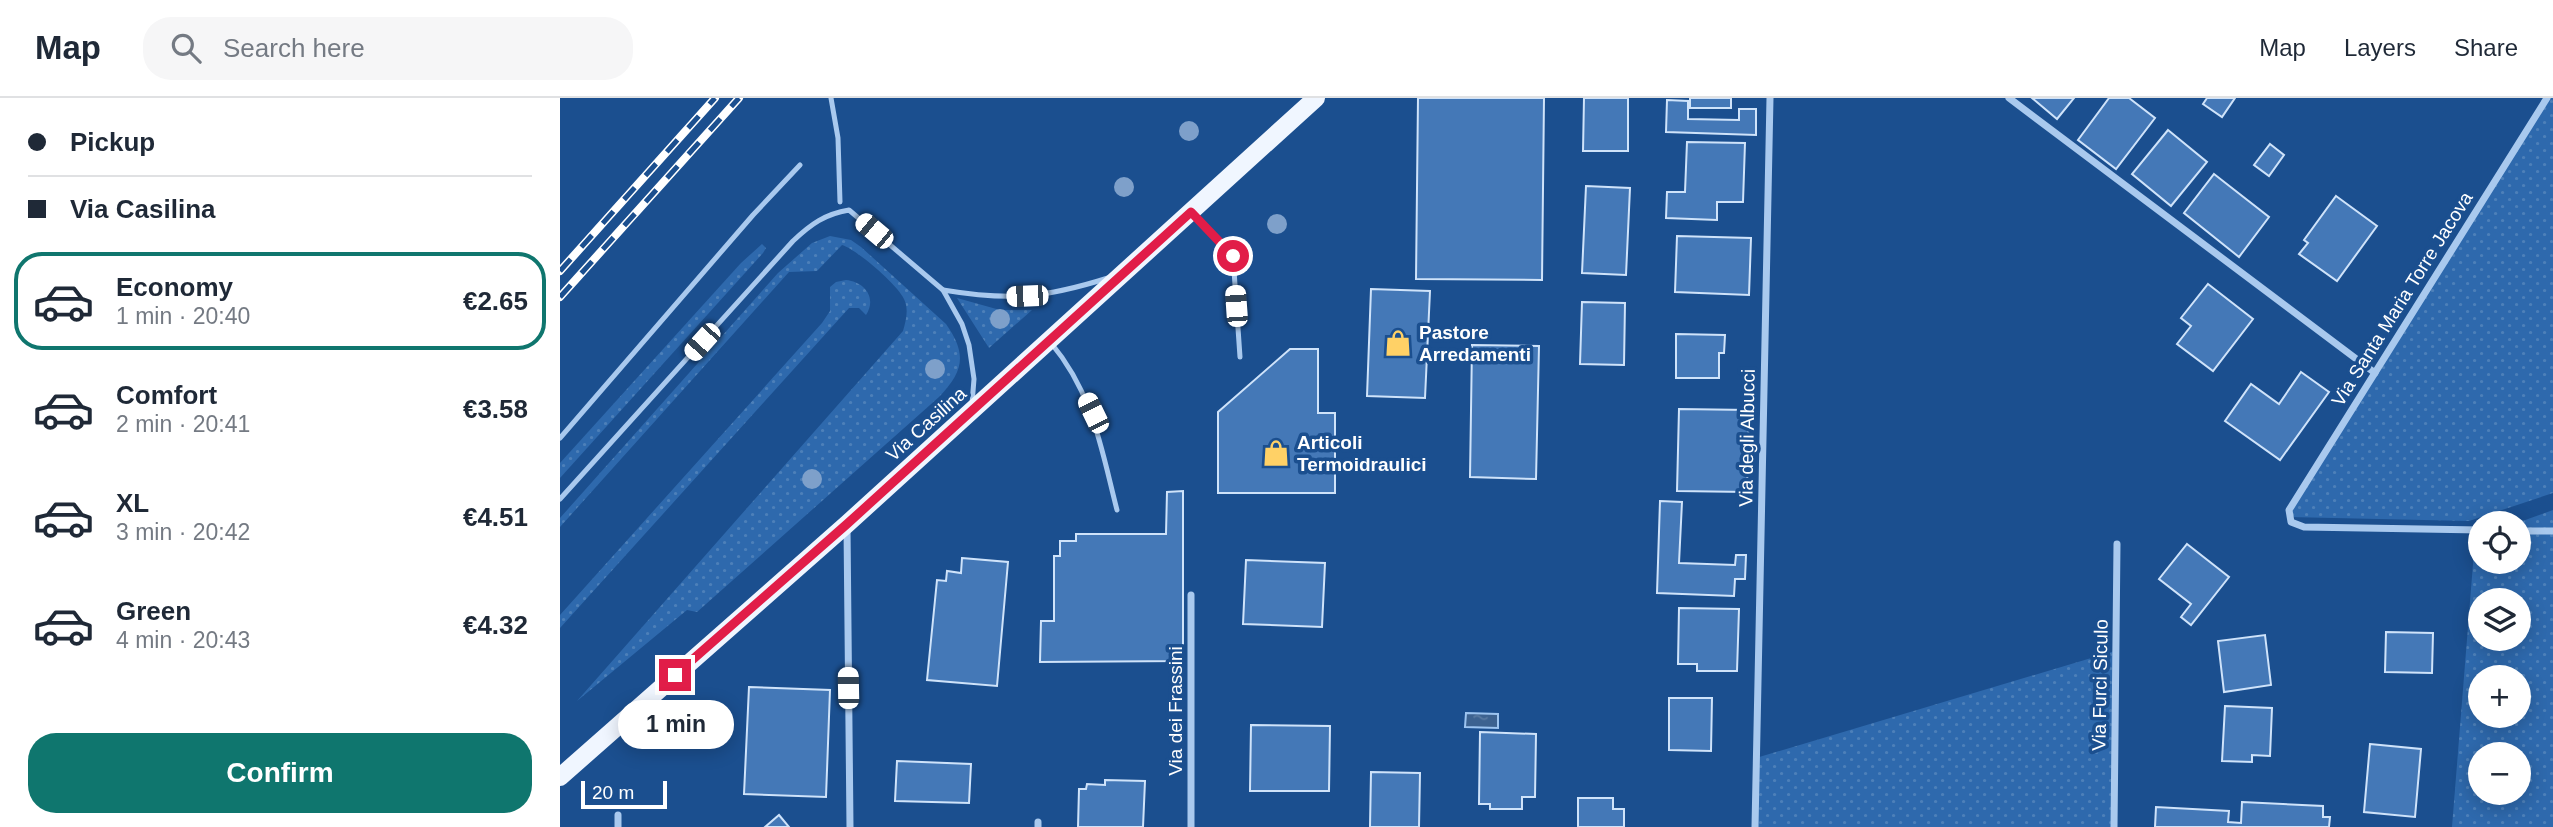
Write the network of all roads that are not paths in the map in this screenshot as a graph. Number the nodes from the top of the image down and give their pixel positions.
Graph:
1 (831, 98) edge
2 (1316, 98) edge
3 (1770, 98) edge
4 (2009, 98) edge
5 (2547, 98) edge
6 (800, 165) dead end
7 (840, 202) dead end
8 (1191, 212) junction
9 (1125, 272) junction
10 (943, 290) junction
11 (1049, 340) junction
12 (1240, 356) dead end
13 (2375, 373) junction
14 (972, 411) junction
15 (560, 438) edge
16 (560, 499) edge
17 (1117, 510) dead end
18 (847, 524) junction
19 (2468, 530) edge
20 (2531, 531) edge
21 (2553, 531) edge
22 (2117, 544) dead end
23 (1191, 595) dead end
24 (560, 777) edge
25 (618, 815) dead end
26 (618, 827) edge
27 (850, 827) edge
28 (1191, 827) edge
29 (1755, 827) edge
30 (2114, 827) edge

1 - 7 lane
2 - 8 main road, Via Casilina
3 - 29 street, Via degli Albucci
4 - 13 street
5 - 13 street, Via Santa Maria Torre Jacova
6 - 15 lane
8 - 9 main road, Via Casilina
8 - 12 lane
9 - 10 lane
9 - 11 main road, Via Casilina
10 - 14 lane
10 - 16 lane
11 - 14 main road, Via Casilina
11 - 17 lane
13 - 19 street, Via Santa Maria Torre Jacova
14 - 18 main road, Via Casilina
18 - 24 main road, Via Casilina
18 - 27 street
20 - 21 street
22 - 30 street, Via Furci Siculo
23 - 28 street, Via dei Frassini
25 - 26 street

